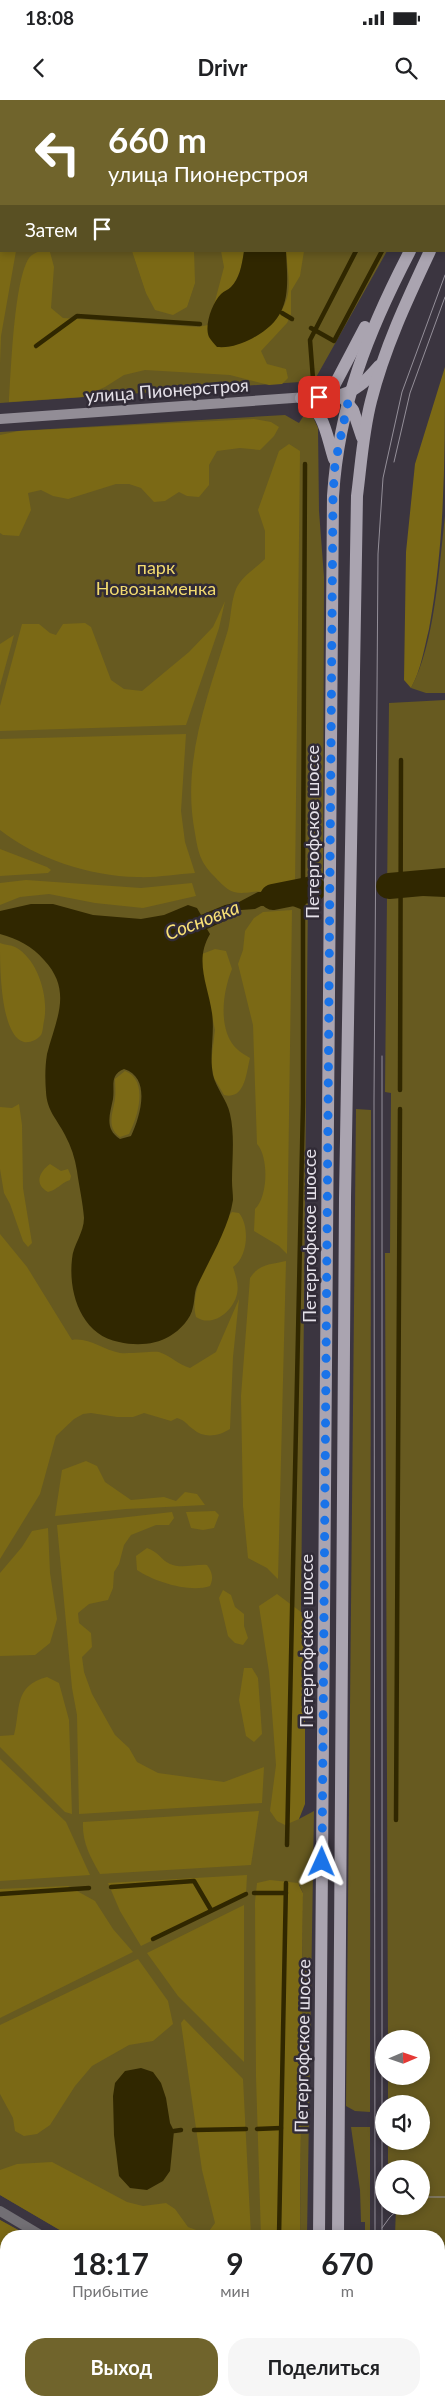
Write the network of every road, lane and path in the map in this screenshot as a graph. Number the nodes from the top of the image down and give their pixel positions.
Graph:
1 (409, 252) edge
2 (430, 252) edge
3 (390, 290) junction
4 (382, 363) junction
5 (336, 396) joint
6 (319, 397) junction
7 (301, 398) junction
8 (349, 398) junction
9 (0, 419) edge
10 (363, 442) junction
11 (335, 464) junction
12 (0, 2211) edge
13 (32, 2230) edge
14 (319, 2230) edge
15 (338, 2230) edge

1 - 3 main road, Петергофское шоссе
2 - 4 main road, Петергофское шоссе
3 - 6 main road
3 - 8 main road, Петергофское шоссе
4 - 8 main road
4 - 10 main road, Петергофское шоссе
5 - 6 street, улица Пионерстроя
5 - 8 main road
6 - 7 street, улица Пионерстроя
7 - 9 street, улица Пионерстроя
7 - 11 main road
8 - 10 main road
8 - 11 main road, Петергофское шоссе
10 - 15 main road, Петергофское шоссе
11 - 14 main road, Петергофское шоссе
12 - 13 street

